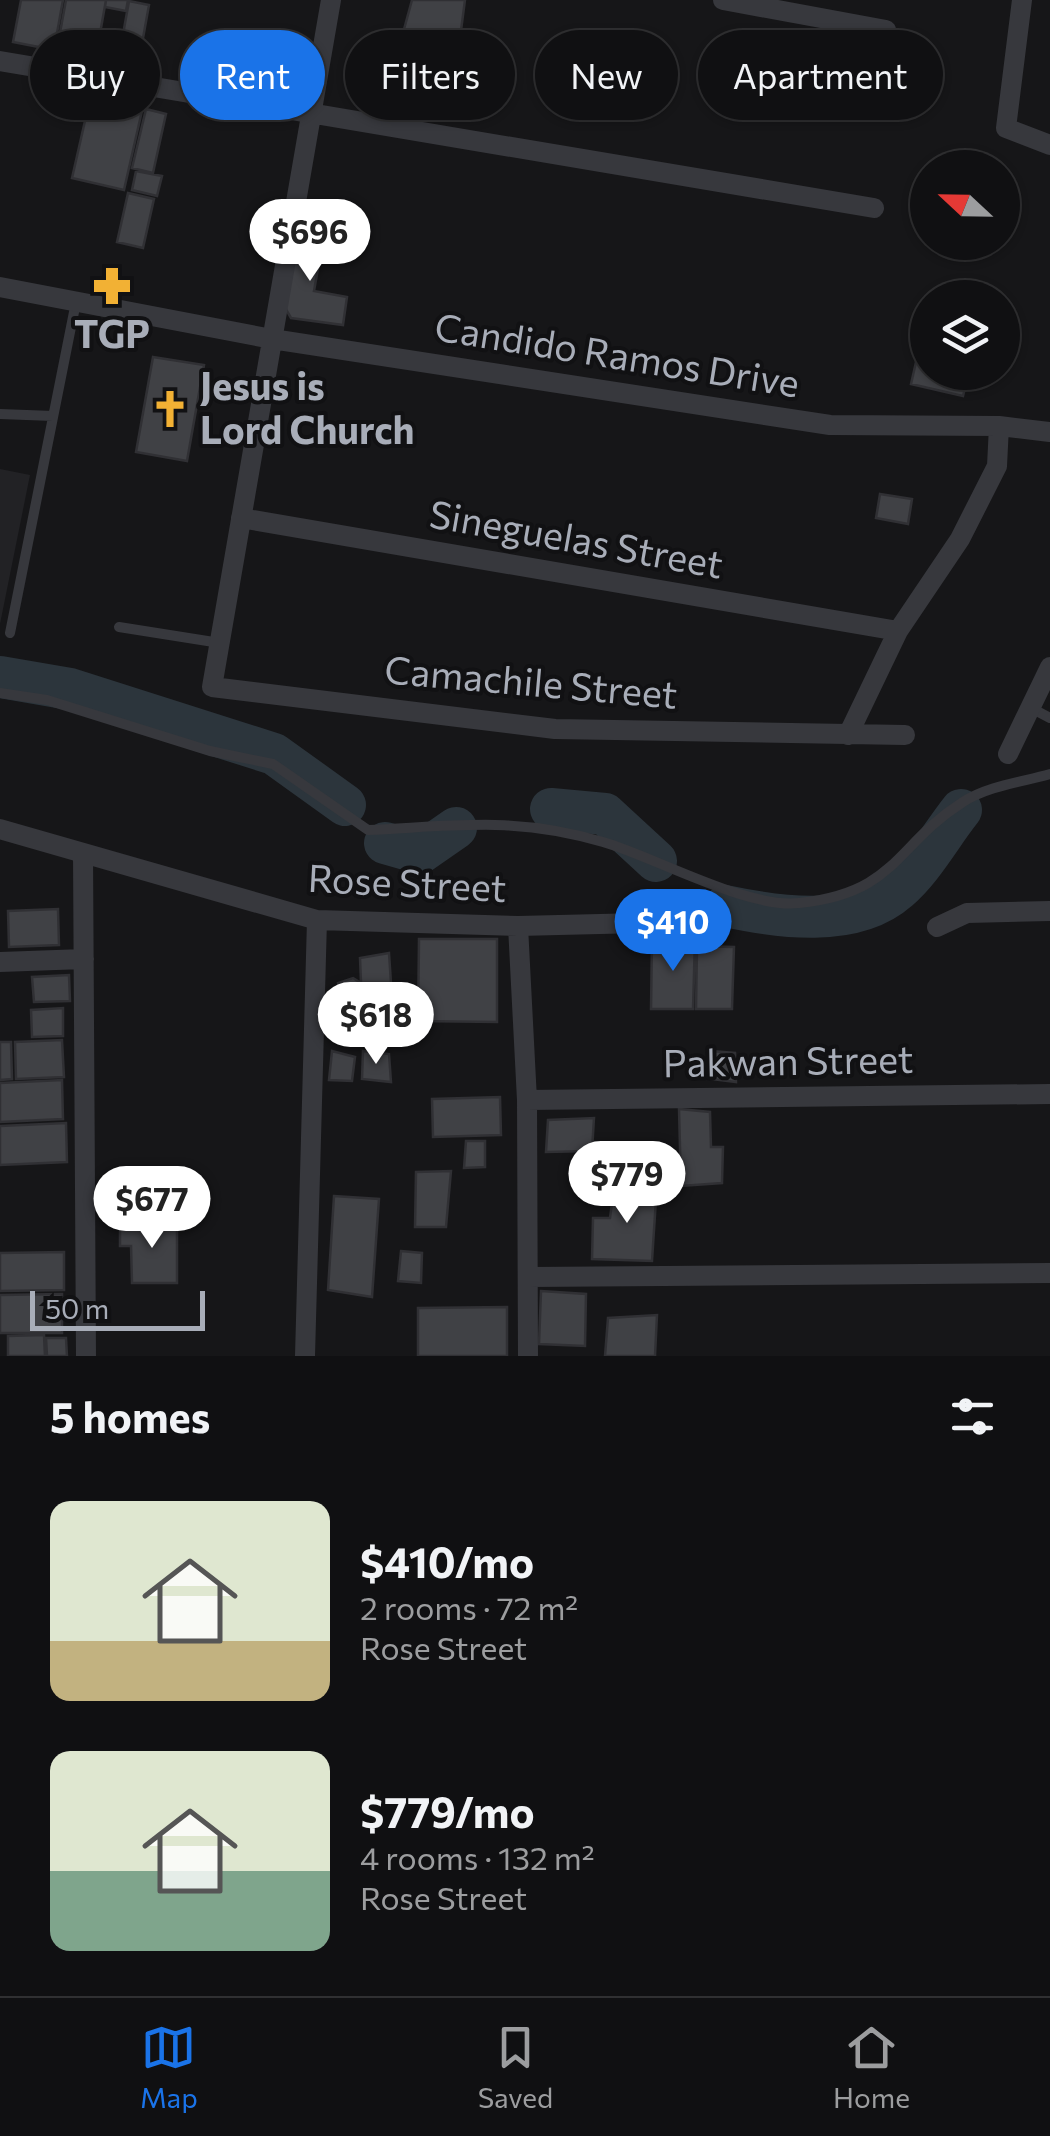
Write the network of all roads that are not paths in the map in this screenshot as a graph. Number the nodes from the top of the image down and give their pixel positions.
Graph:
1 (331, 0) edge
2 (723, 0) edge
3 (1022, 0) edge
4 (886, 30) dead end
5 (325, 35) edge
6 (0, 61) edge
7 (180, 93) edge
8 (325, 118) edge
9 (310, 120) edge
10 (1050, 145) edge
11 (874, 208) dead end
12 (0, 287) edge
13 (76, 302) junction
14 (272, 339) junction
15 (0, 414) edge
16 (53, 416) junction
17 (999, 426) junction
18 (1050, 432) edge
19 (241, 518) junction
20 (119, 627) dead end
21 (898, 631) junction
22 (10, 633) dead end
23 (220, 643) junction
24 (1050, 667) edge
25 (0, 692) edge
26 (1040, 713) edge
27 (848, 734) junction
28 (906, 736) dead end
29 (1008, 754) dead end
30 (1050, 774) edge
31 (0, 829) edge
32 (83, 853) junction
33 (1050, 912) edge
34 (317, 920) junction
35 (641, 923) dead end
36 (518, 926) junction
37 (937, 926) dead end
38 (84, 959) junction
39 (0, 962) edge
40 (1050, 1094) edge
41 (527, 1100) junction
42 (1050, 1273) edge
43 (530, 1276) junction
44 (86, 1356) edge
45 (305, 1356) edge
46 (528, 1356) edge

1 - 5 street
2 - 4 street
3 - 10 street
6 - 7 street
8 - 11 street
9 - 14 street
12 - 13 street, Candido Ramos Drive
13 - 14 street, Candido Ramos Drive
13 - 16 lane
14 - 17 street, Candido Ramos Drive
14 - 19 street
15 - 16 lane
16 - 22 lane
17 - 18 street, Candido Ramos Drive
17 - 21 street
19 - 21 street, Sineguelas Street
19 - 23 street
20 - 23 lane
21 - 27 street
23 - 27 street, Camachile Street
24 - 26 street
25 - 30 lane
26 - 29 street
27 - 28 street, Camachile Street
31 - 32 street, Rose Street
32 - 34 street, Rose Street
32 - 38 street
33 - 37 street
34 - 36 street, Rose Street
34 - 45 street
35 - 36 street, Rose Street
36 - 41 street
38 - 39 street
38 - 44 street
40 - 41 street, Pakwan Street
41 - 43 street
42 - 43 street
43 - 46 street

